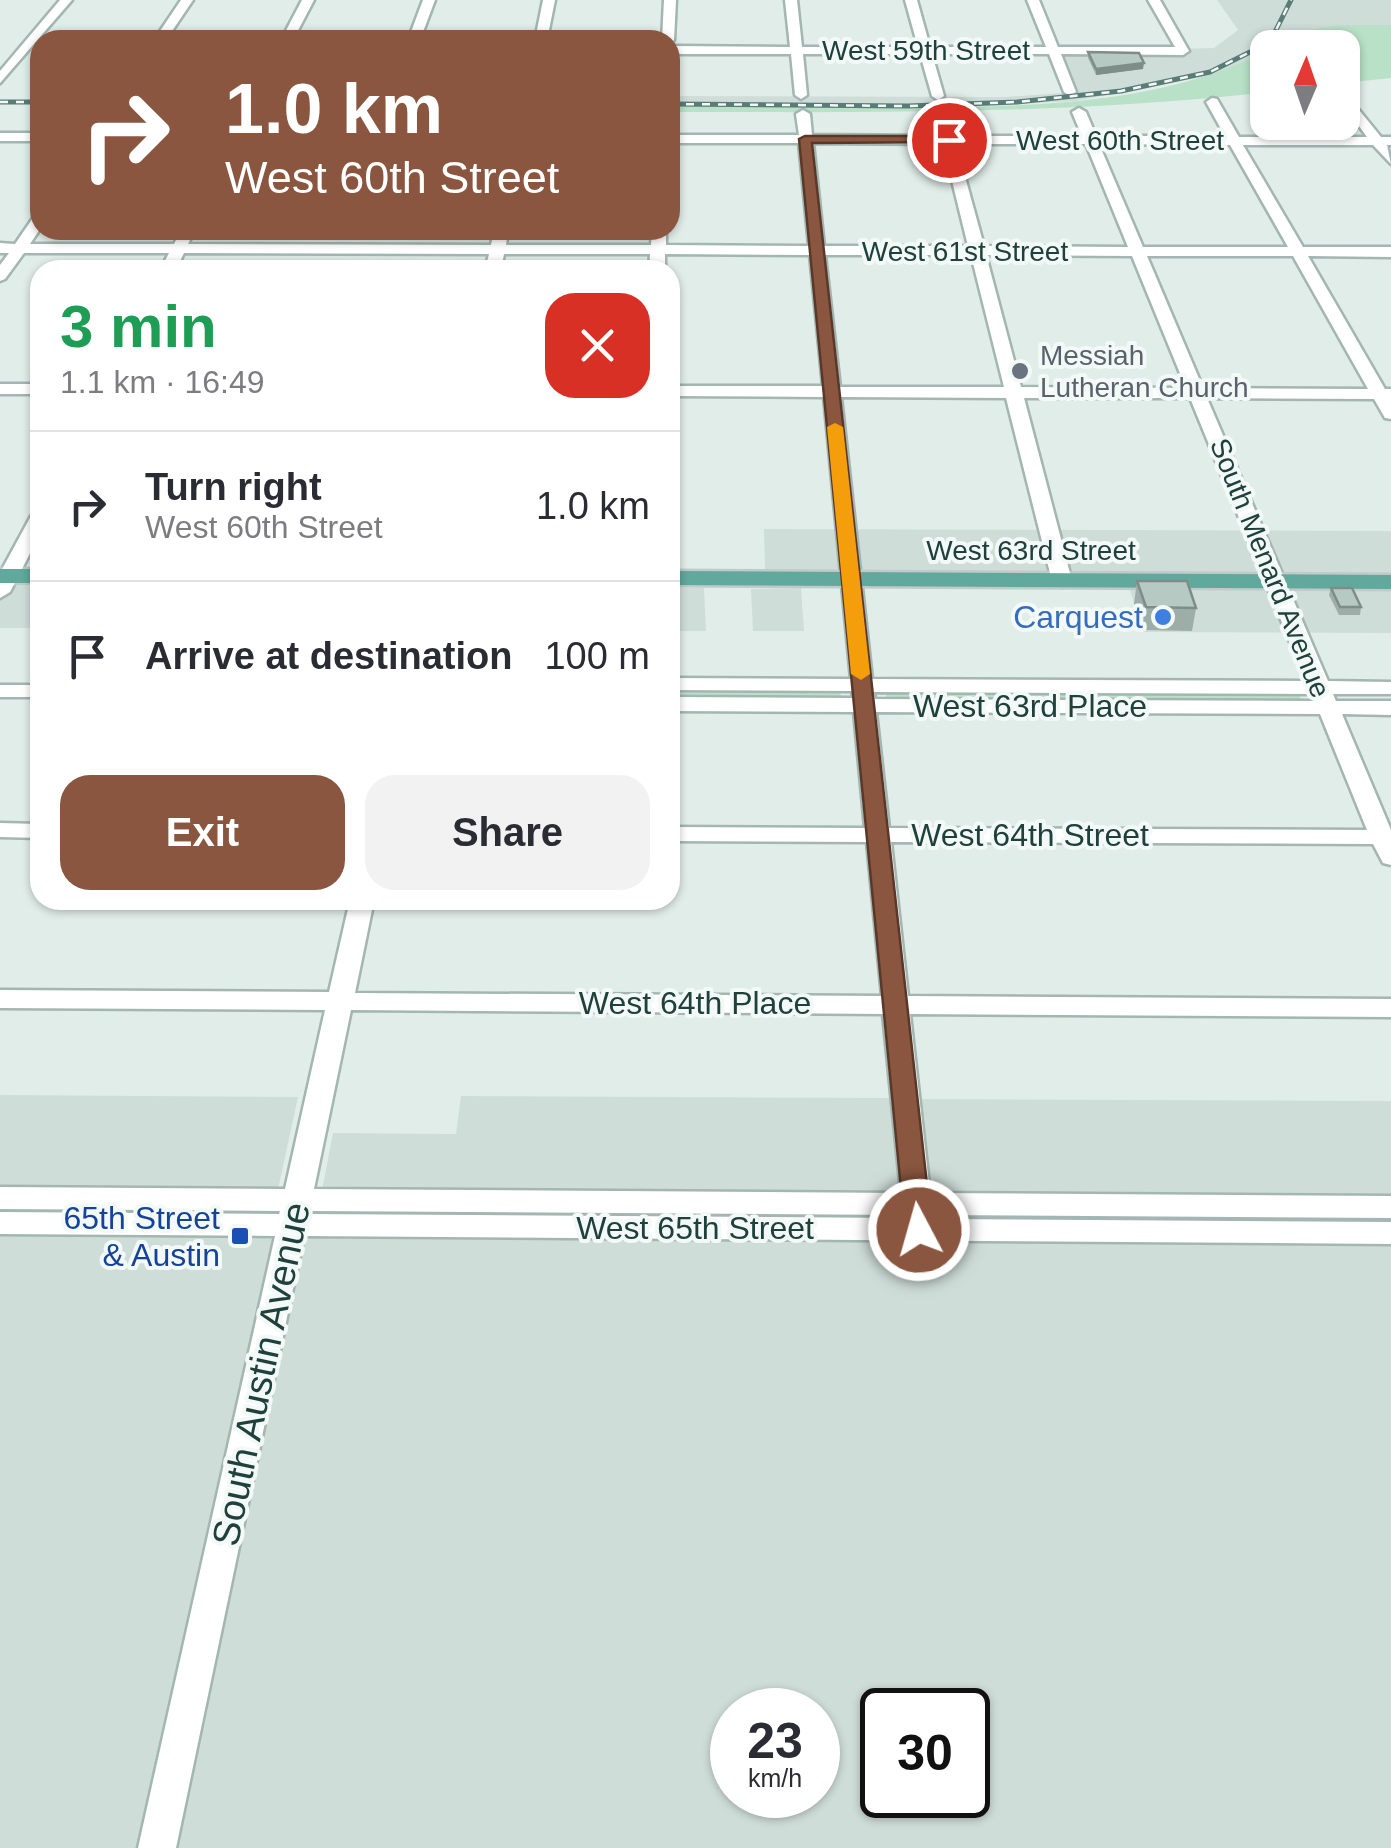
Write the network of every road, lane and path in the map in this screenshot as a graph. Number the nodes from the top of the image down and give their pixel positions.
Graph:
1 (66, 0) edge
2 (187, 0) edge
3 (308, 0) edge
4 (429, 0) edge
5 (549, 0) edge
6 (670, 0) edge
7 (791, 0) edge
8 (911, 0) edge
9 (1033, 0) edge
10 (1154, 0) edge
11 (45, 30) edge
12 (167, 30) edge
13 (292, 30) edge
14 (418, 30) edge
15 (543, 30) edge
16 (668, 30) edge
17 (0, 48) edge
18 (30, 48) edge
19 (680, 50) edge
20 (796, 50) junction
21 (925, 50) junction
22 (30, 51) edge
23 (1054, 51) junction
24 (0, 79) edge
25 (1070, 92) dead end
26 (802, 95) dead end
27 (938, 96) dead end
28 (1212, 102) dead end
29 (1080, 112) dead end
30 (803, 114) dead end
31 (942, 114) dead end
32 (1360, 114) edge
33 (0, 137) edge
34 (30, 137) edge
35 (680, 139) edge
36 (805, 139) junction
37 (949, 140) junction
38 (1092, 140) junction
39 (1234, 141) junction
40 (1384, 141) edge
41 (1391, 160) edge
42 (30, 233) edge
43 (183, 240) edge
44 (342, 240) edge
45 (499, 240) edge
46 (658, 240) edge
47 (0, 248) edge
48 (20, 248) junction
49 (179, 248) junction
50 (338, 249) junction
51 (497, 249) junction
52 (658, 250) junction
53 (817, 250) junction
54 (978, 251) junction
55 (1136, 252) junction
56 (1298, 252) junction
57 (1391, 252) edge
58 (173, 260) edge
59 (334, 260) edge
60 (495, 260) edge
61 (658, 260) edge
62 (0, 276) edge
63 (0, 388) edge
64 (30, 389) edge
65 (680, 391) edge
66 (831, 392) junction
67 (1014, 392) junction
68 (1198, 393) junction
69 (1385, 394) edge
70 (1391, 414) edge
71 (30, 534) edge
72 (30, 577) edge
73 (680, 578) edge
74 (851, 579) junction
75 (1062, 580) junction
76 (3, 581) edge
77 (1275, 582) junction
78 (1391, 582) edge
79 (680, 685) edge
80 (1391, 688) edge
81 (0, 691) edge
82 (30, 691) edge
83 (863, 696) junction
84 (1324, 697) junction
85 (680, 704) edge
86 (1391, 708) edge
87 (0, 830) edge
88 (30, 830) edge
89 (680, 834) edge
90 (878, 835) junction
91 (1388, 844) edge
92 (360, 910) edge
93 (0, 999) edge
94 (341, 1001) junction
95 (895, 1005) junction
96 (1391, 1008) edge
97 (0, 1198) edge
98 (1391, 1207) edge
99 (296, 1213) junction
100 (918, 1217) junction
101 (0, 1223) edge
102 (1391, 1233) edge
103 (157, 1848) edge

1 - 11 street
2 - 12 street
3 - 13 street
4 - 14 street
5 - 15 street
6 - 16 street
7 - 20 street
8 - 21 street
9 - 23 street
10 - 23 street, West 59th Street
17 - 18 street
19 - 20 street, West 59th Street
20 - 21 street, West 59th Street
20 - 26 street
21 - 23 street, West 59th Street
21 - 27 street
22 - 24 street
23 - 25 street
28 - 39 street
29 - 38 street, South Menard Avenue
30 - 36 street
31 - 37 street
32 - 40 street
33 - 34 street
35 - 36 street, West 60th Street
36 - 37 street, West 60th Street
36 - 53 street
37 - 38 street, West 60th Street
37 - 54 street
38 - 39 street, West 60th Street
38 - 55 street, South Menard Avenue
39 - 40 street, West 60th Street
39 - 56 street
40 - 41 street
42 - 48 street
43 - 49 street
44 - 50 street
45 - 51 street
46 - 52 street
47 - 48 street, West 61st Street
48 - 49 street, West 61st Street
48 - 62 street
49 - 50 street, West 61st Street
49 - 58 street
50 - 51 street, West 61st Street
50 - 59 street
51 - 52 street, West 61st Street
51 - 60 street
52 - 53 street, West 61st Street
52 - 61 street
53 - 54 street, West 61st Street
53 - 66 street
54 - 55 street, West 61st Street
54 - 67 street
55 - 56 street, West 61st Street
55 - 68 street, South Menard Avenue
56 - 57 street, West 61st Street
56 - 69 street
63 - 64 street
65 - 66 street
66 - 67 street
66 - 74 street
67 - 68 street
67 - 75 street
68 - 69 street
68 - 77 street, South Menard Avenue
69 - 70 street
71 - 76 street
72 - 76 main road
73 - 74 main road, West 63rd Street
74 - 75 main road, West 63rd Street
74 - 83 street
75 - 77 main road, West 63rd Street
77 - 78 main road, West 63rd Street
77 - 84 street, South Menard Avenue
79 - 83 street, West 63rd Place
80 - 84 street, West 63rd Place
81 - 82 street
83 - 84 street, West 63rd Place
83 - 85 street, West 63rd Place
83 - 90 street
84 - 86 street, West 63rd Place
84 - 91 street, South Menard Avenue
87 - 88 street
89 - 90 street, West 64th Street
90 - 91 street, West 64th Street
90 - 95 street
92 - 94 street, South Austin Avenue
93 - 94 street, West 64th Place
94 - 95 street, West 64th Place
94 - 99 street, South Austin Avenue
95 - 96 street, West 64th Place
95 - 100 street
97 - 99 street, West 65th Street
98 - 100 street, West 65th Street
99 - 100 street, West 65th Street
99 - 101 street, West 65th Street
99 - 103 street, South Austin Avenue
100 - 102 street, West 65th Street

